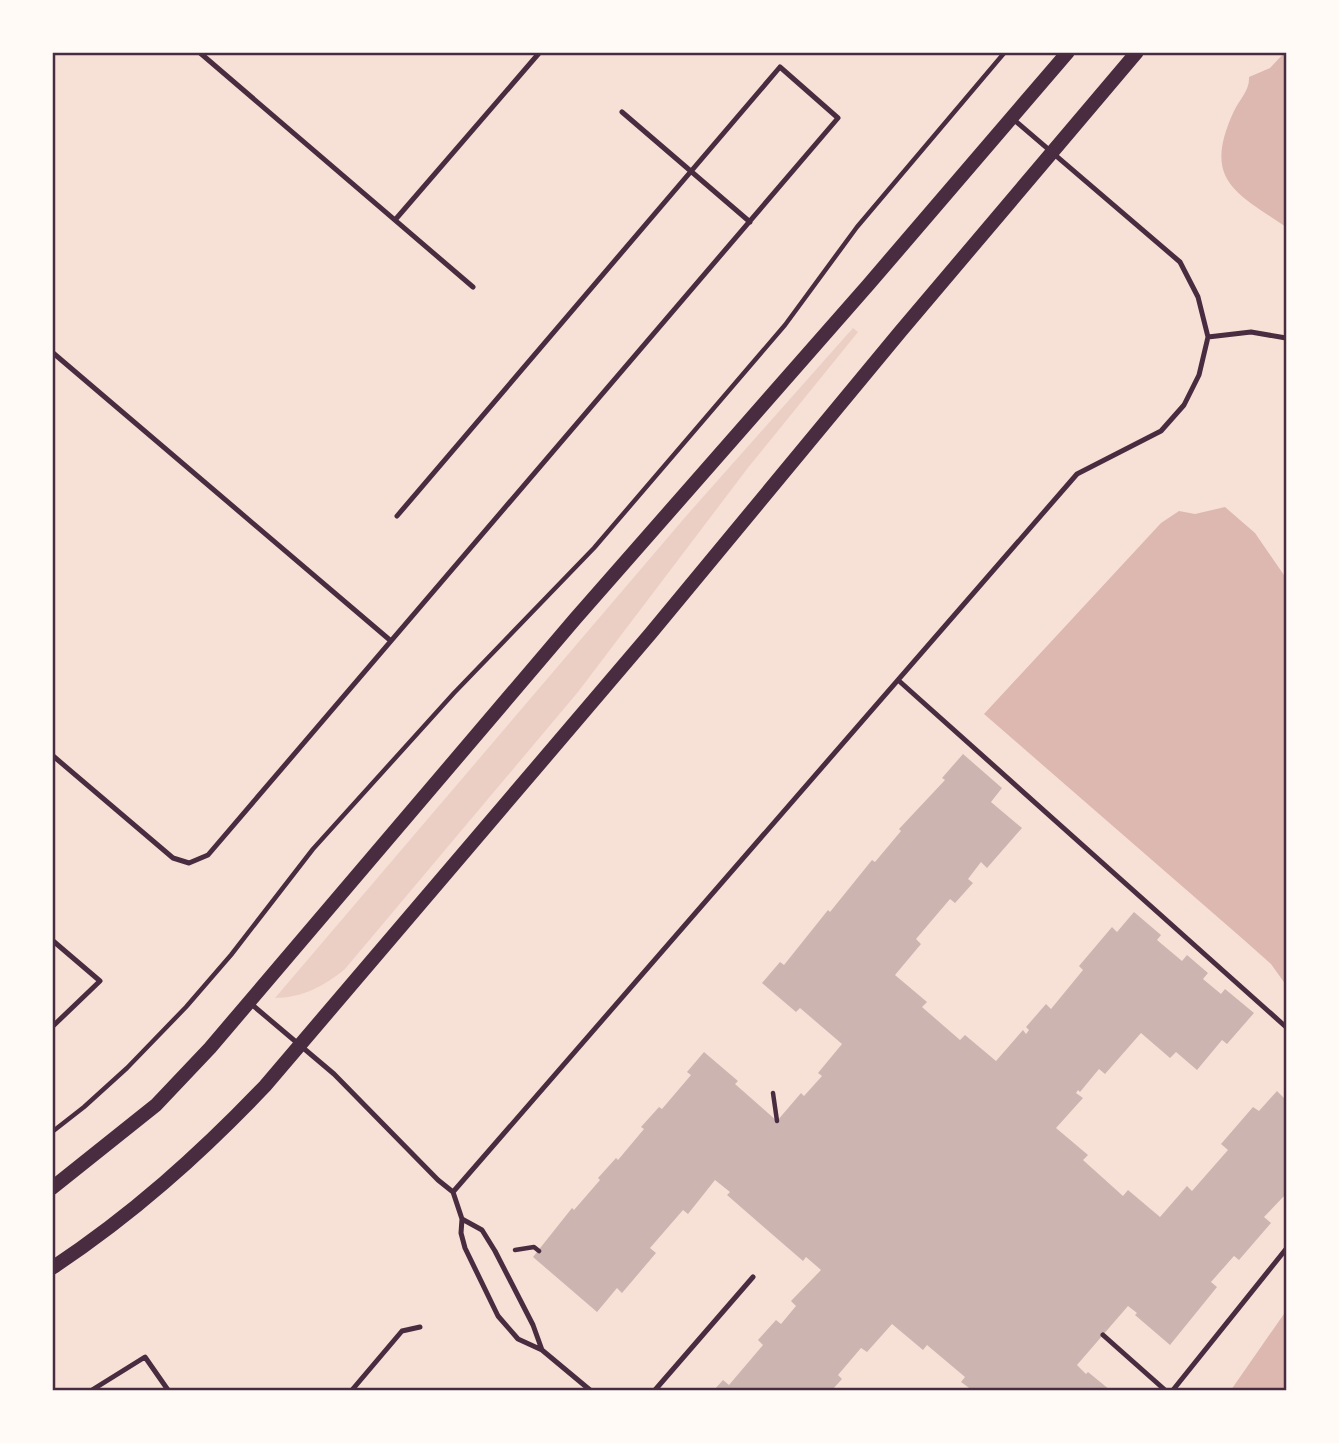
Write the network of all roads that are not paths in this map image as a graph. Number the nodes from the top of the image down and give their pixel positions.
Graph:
1 (200, 52) edge
2 (540, 52) edge
3 (1068, 52) edge
4 (1137, 52) edge
5 (622, 112) dead end
6 (1012, 118) junction
7 (1053, 152) junction
8 (691, 172) junction
9 (394, 220) junction
10 (750, 222) junction
11 (473, 287) dead end
12 (1208, 337) junction
13 (1286, 338) edge
14 (52, 352) edge
15 (397, 516) dead end
16 (391, 641) junction
17 (898, 680) junction
18 (52, 755) edge
19 (52, 940) edge
20 (248, 1001) junction
21 (52, 1027) edge
22 (1286, 1027) edge
23 (298, 1045) junction
24 (52, 1188) edge
25 (453, 1192) junction
26 (462, 1219) junction
27 (1286, 1249) edge
28 (52, 1268) edge
29 (753, 1277) dead end
30 (420, 1326) dead end
31 (1103, 1335) dead end
32 (542, 1350) junction
33 (92, 1391) edge
34 (168, 1391) edge
35 (352, 1391) edge
36 (590, 1391) edge
37 (655, 1391) edge
38 (1165, 1391) edge
39 (1173, 1391) edge

1 - 9 lane
2 - 9 lane
3 - 6 main road
4 - 7 main road
5 - 8 lane
6 - 7 lane
6 - 20 main road
7 - 12 lane
7 - 23 main road
8 - 10 lane
8 - 10 lane
8 - 15 lane
9 - 11 lane
10 - 16 lane
12 - 13 lane
12 - 17 lane
14 - 16 lane
16 - 18 lane
17 - 22 lane
17 - 25 lane
19 - 21 lane
20 - 23 lane
20 - 24 main road
23 - 25 lane
23 - 28 main road
25 - 26 lane
26 - 32 lane
26 - 32 lane
27 - 39 lane
29 - 37 lane
30 - 35 lane
31 - 38 lane
32 - 36 lane
33 - 34 lane

